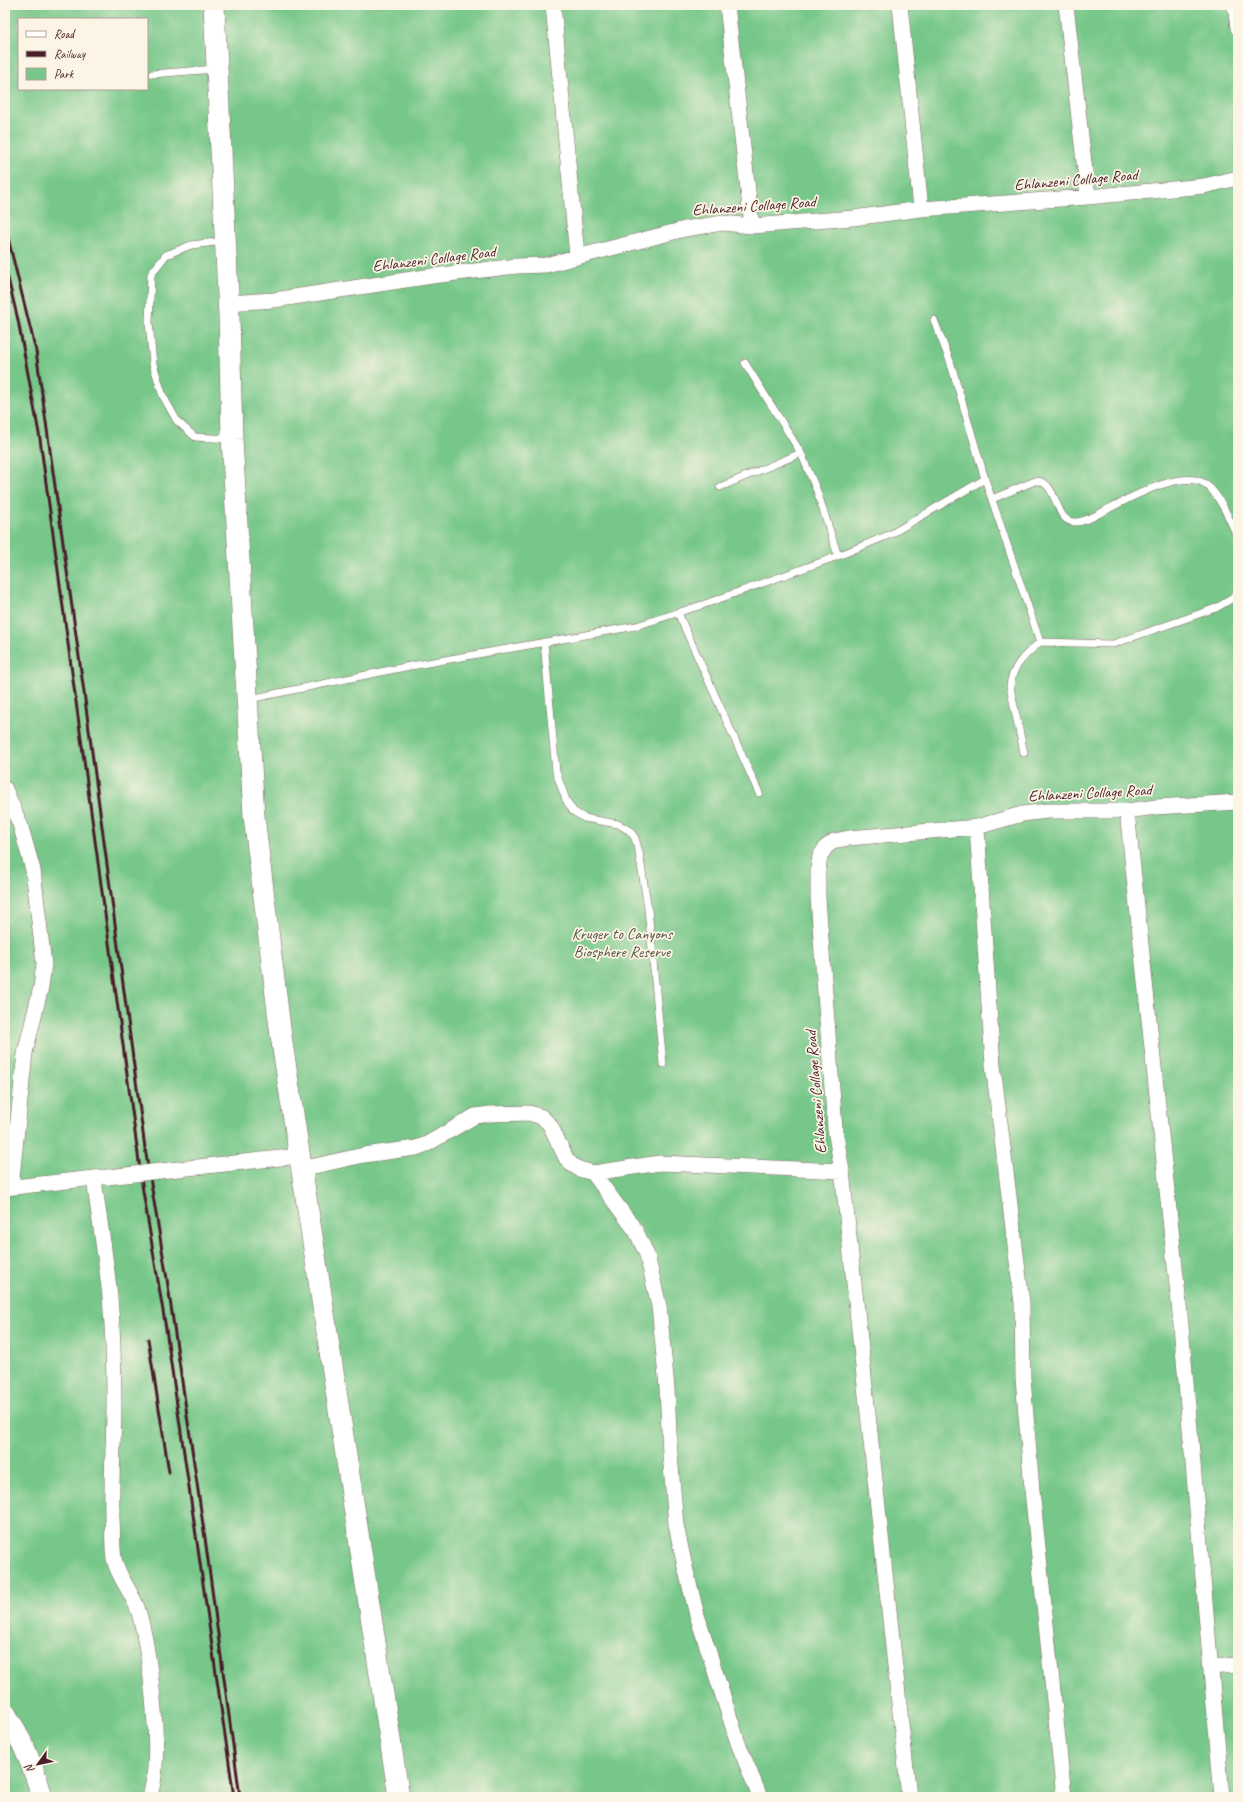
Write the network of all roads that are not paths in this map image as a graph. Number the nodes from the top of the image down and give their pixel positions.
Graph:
1 (214, 5) edge
2 (553, 5) edge
3 (727, 5) edge
4 (900, 5) edge
5 (1066, 5) edge
6 (1235, 5) edge
7 (1238, 28) edge
8 (217, 69) junction
9 (152, 74) dead end
10 (1238, 178) edge
11 (1088, 197) junction
12 (920, 209) junction
13 (752, 226) junction
14 (225, 241) junction
15 (577, 256) junction
16 (228, 304) junction
17 (934, 320) dead end
18 (745, 363) dead end
19 (232, 439) junction
20 (801, 452) junction
21 (985, 479) junction
22 (720, 487) dead end
23 (992, 500) junction
24 (1238, 538) edge
25 (838, 556) junction
26 (1238, 590) edge
27 (678, 613) junction
28 (544, 642) junction
29 (1040, 642) junction
30 (246, 699) junction
31 (1024, 754) dead end
32 (5, 789) edge
33 (759, 793) dead end
34 (1238, 802) edge
35 (1127, 811) junction
36 (977, 827) junction
37 (663, 1064) dead end
38 (300, 1162) junction
39 (842, 1171) junction
40 (593, 1174) junction
41 (101, 1178) junction
42 (8, 1187) edge
43 (1238, 1665) edge
44 (1211, 1667) junction
45 (5, 1713) edge
46 (42, 1797) edge
47 (149, 1797) edge
48 (399, 1797) edge
49 (760, 1797) edge
50 (909, 1797) edge
51 (1064, 1797) edge
52 (1222, 1797) edge

1 - 8 street
2 - 15 street
3 - 13 street
4 - 12 street
5 - 11 street
6 - 7 street
8 - 9 lane
8 - 14 street
10 - 11 street, Ehlanzeni Collage Road
11 - 12 street, Ehlanzeni Collage Road
12 - 13 street, Ehlanzeni Collage Road
13 - 15 street, Ehlanzeni Collage Road
14 - 16 street
14 - 19 lane
15 - 16 street, Ehlanzeni Collage Road
16 - 19 street
17 - 21 lane
18 - 20 lane
19 - 30 street
20 - 22 lane
20 - 25 lane
21 - 23 lane
21 - 25 lane
23 - 24 lane
23 - 29 lane
25 - 27 lane
26 - 29 lane
27 - 28 lane
27 - 33 lane
28 - 30 lane
28 - 37 lane
29 - 31 lane
30 - 38 street
32 - 42 street
34 - 35 street, Ehlanzeni Collage Road
35 - 36 street, Ehlanzeni Collage Road
35 - 44 street
36 - 39 street, Ehlanzeni Collage Road
36 - 51 street
38 - 40 street
38 - 41 street, bridge
38 - 48 street
39 - 40 street, Ehlanzeni Collage Road
39 - 50 street
40 - 49 street
41 - 42 street
41 - 47 street
43 - 44 street
44 - 52 street
45 - 46 street

